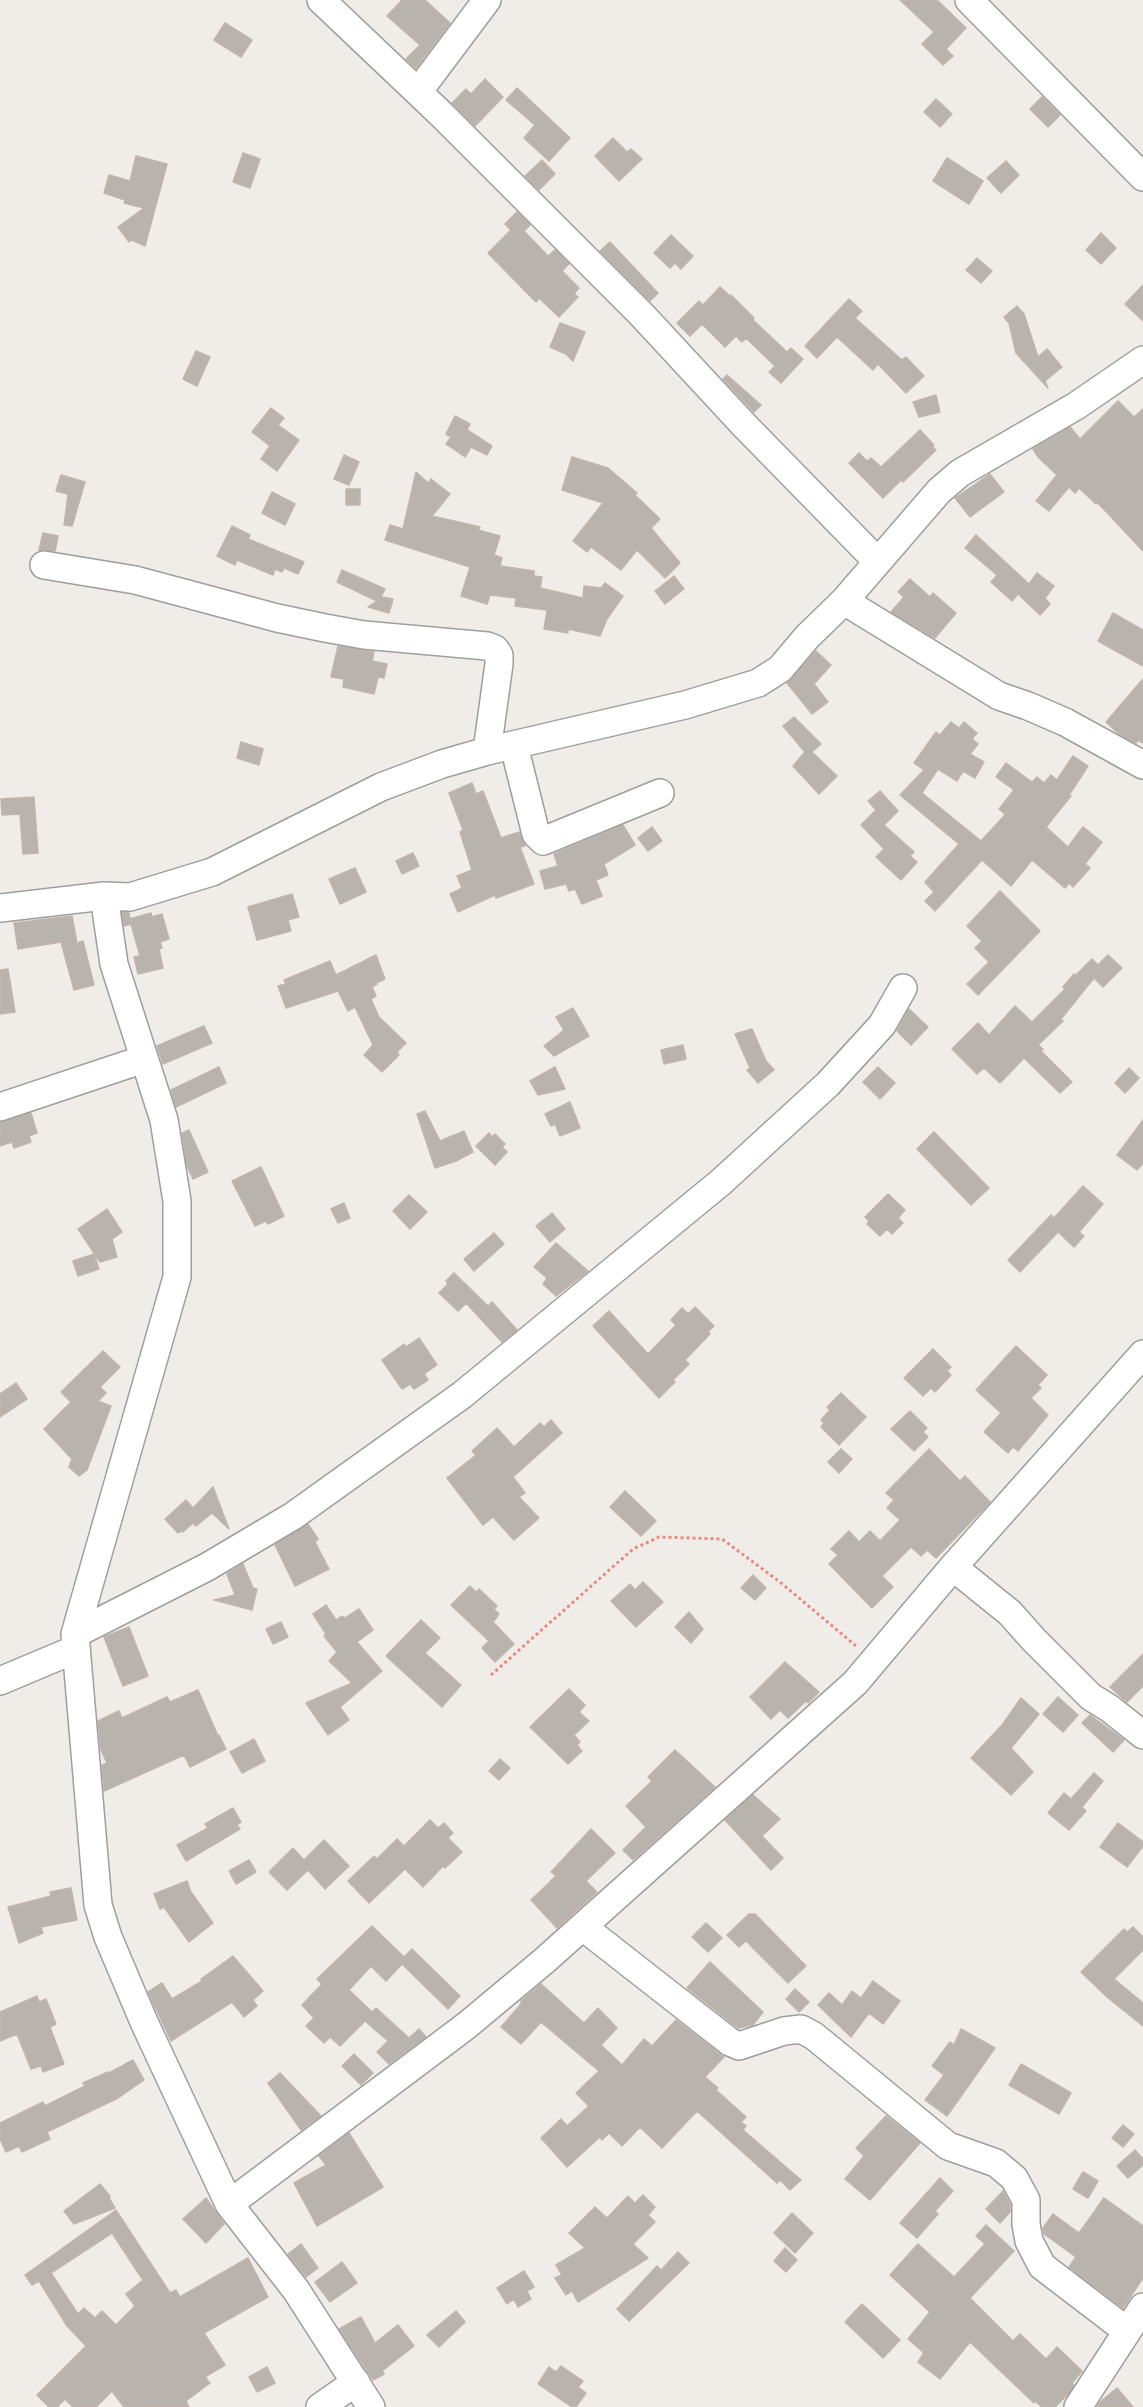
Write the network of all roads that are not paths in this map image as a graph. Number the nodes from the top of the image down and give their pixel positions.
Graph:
1 (321, 0) edge
2 (487, 0) edge
3 (969, 0) edge
4 (418, 92) junction
5 (1143, 177) edge
6 (1143, 360) edge
7 (877, 561) junction
8 (44, 565) dead end
9 (844, 601) junction
10 (514, 746) junction
11 (487, 751) junction
12 (1143, 765) edge
13 (660, 793) dead end
14 (104, 896) junction
15 (0, 908) edge
16 (903, 988) dead end
17 (144, 1059) junction
18 (0, 1107) edge
19 (1143, 1354) edge
20 (953, 1567) junction
21 (75, 1641) junction
22 (0, 1681) edge
23 (1143, 1735) edge
24 (583, 1927) junction
25 (229, 2204) junction
26 (1143, 2307) edge
27 (1127, 2331) junction
28 (356, 2382) junction
29 (320, 2407) edge
30 (371, 2407) edge
31 (1078, 2407) edge

1 - 4 street
2 - 4 street
3 - 5 street
4 - 7 street
6 - 7 street
7 - 9 street
8 - 11 street
9 - 10 street
9 - 12 street
10 - 11 street
10 - 13 street
11 - 14 street
14 - 15 street
14 - 17 street
16 - 21 street
17 - 18 street
17 - 21 street
19 - 20 street
20 - 23 street
20 - 24 street
21 - 22 street
21 - 25 street
24 - 25 street
24 - 27 street
25 - 28 street
26 - 27 street
27 - 31 street
28 - 29 street
28 - 30 street

